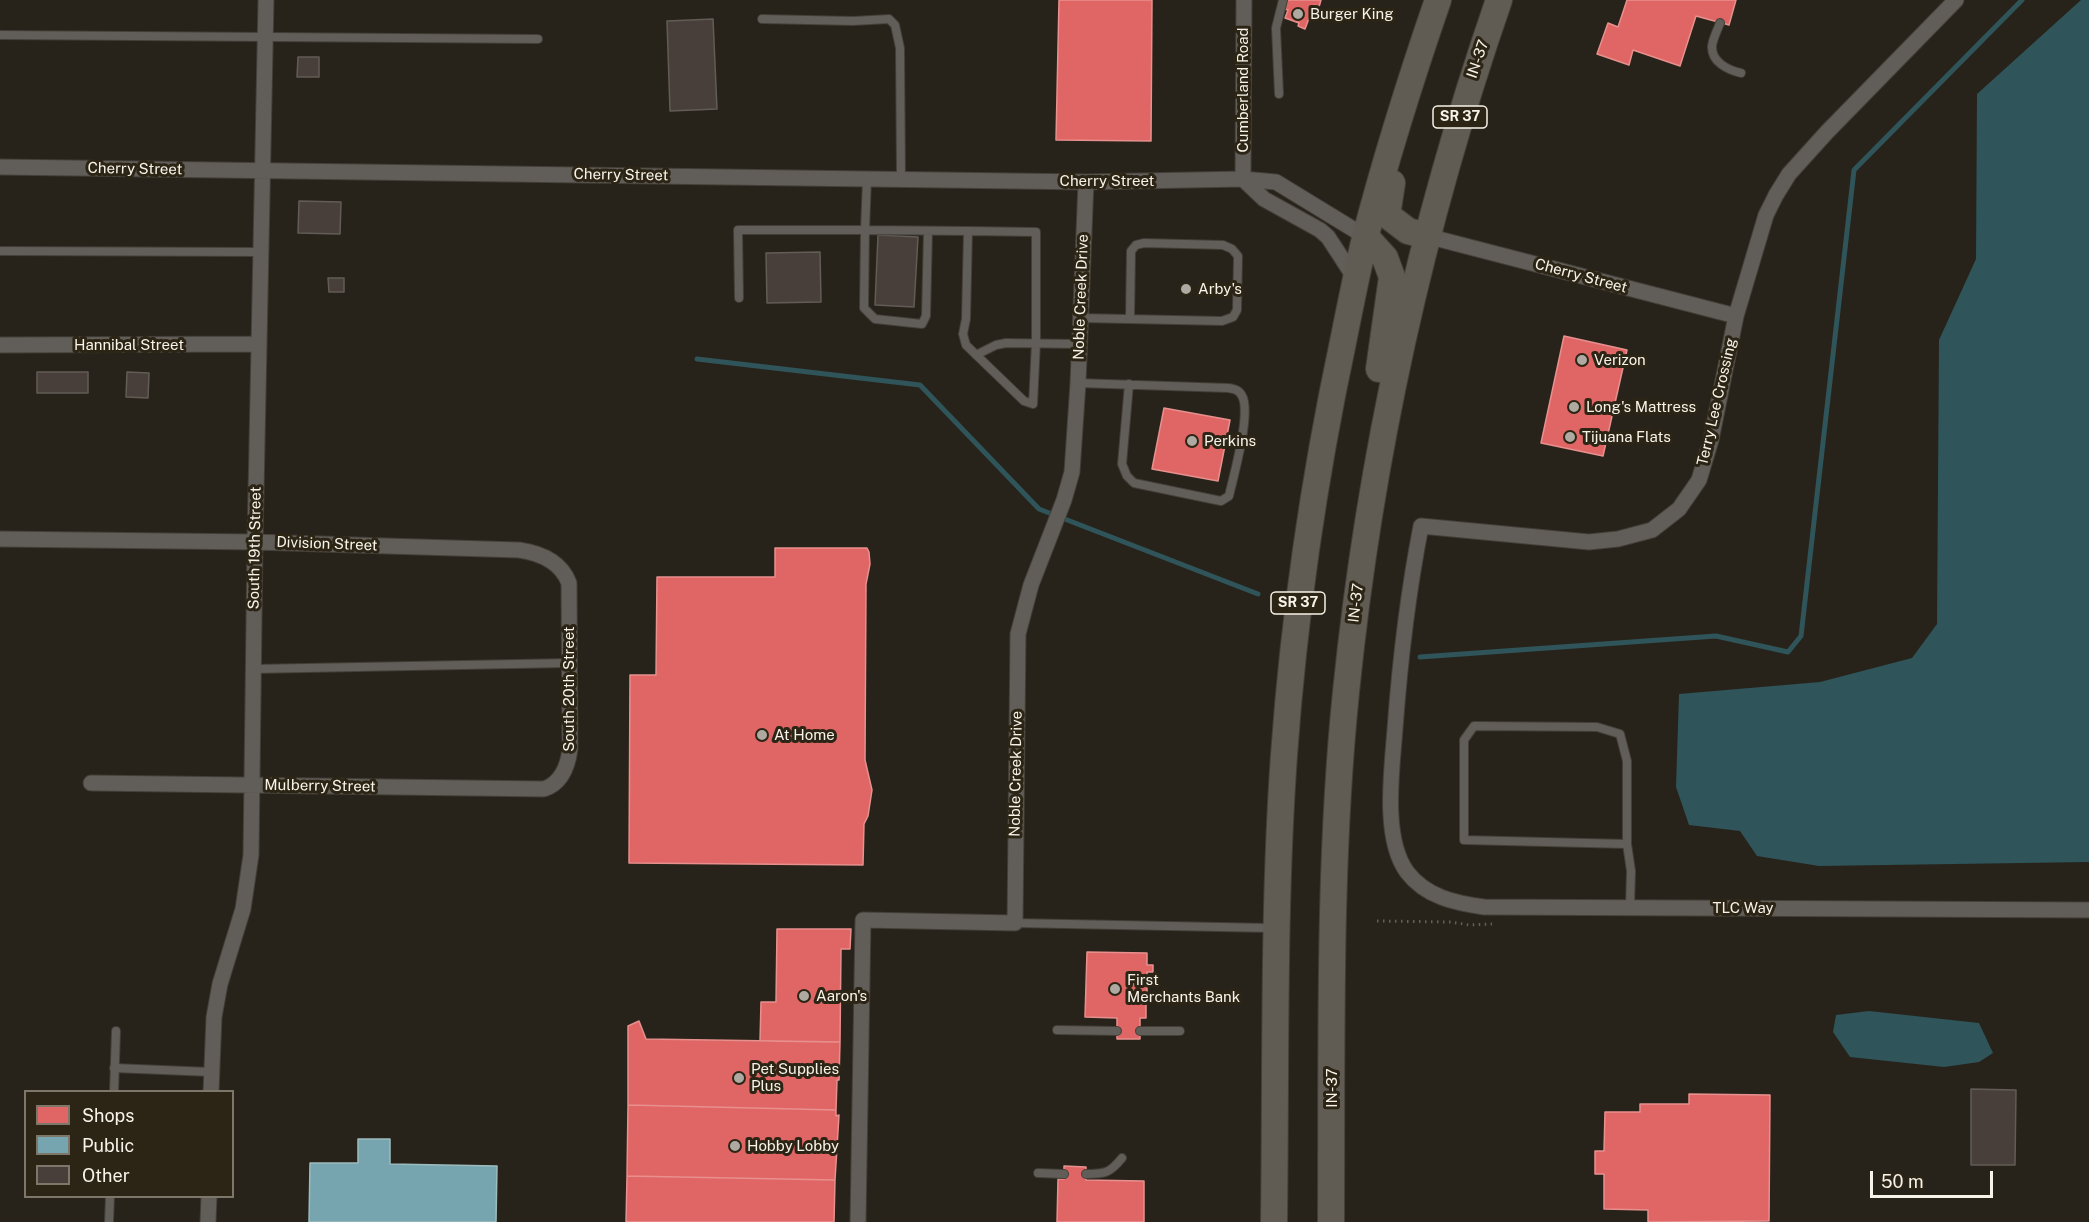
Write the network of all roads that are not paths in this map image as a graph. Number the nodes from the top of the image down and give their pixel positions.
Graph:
1 (266, 0) edge
2 (1244, 0) edge
3 (1283, 0) edge
4 (1438, 0) edge
5 (1498, 0) edge
6 (1956, 0) edge
7 (762, 19) dead end
8 (1720, 23) dead end
9 (0, 35) edge
10 (266, 36) junction
11 (538, 39) dead end
12 (1741, 73) dead end
13 (1413, 74) junction
14 (1279, 94) dead end
15 (0, 167) edge
16 (263, 171) junction
17 (867, 179) junction
18 (901, 179) junction
19 (1243, 179) junction
20 (1086, 182) junction
21 (865, 230) junction
22 (928, 231) junction
23 (968, 231) junction
24 (1427, 236) junction
25 (1366, 237) junction
26 (0, 251) edge
27 (262, 252) junction
28 (1356, 280) junction
29 (739, 298) dead end
30 (1736, 316) junction
31 (1080, 318) junction
32 (1130, 319) junction
33 (1036, 342) junction
34 (259, 344) junction
35 (1079, 344) junction
36 (0, 345) edge
37 (976, 355) junction
38 (1078, 383) junction
39 (1129, 384) junction
40 (1385, 420) junction
41 (0, 539) edge
42 (255, 542) junction
43 (569, 583) joint
44 (568, 663) junction
45 (253, 669) junction
46 (91, 783) dead end
47 (252, 785) junction
48 (549, 787) joint
49 (1627, 844) junction
50 (1407, 872) joint
51 (1630, 908) junction
52 (2089, 910) edge
53 (1015, 923) junction
54 (1277, 928) junction
55 (1057, 1030) dead end
56 (116, 1031) dead end
57 (1117, 1031) dead end
58 (1140, 1031) dead end
59 (1180, 1032) dead end
60 (114, 1068) junction
61 (211, 1072) junction
62 (114, 1090) edge
63 (211, 1090) edge
64 (1122, 1158) dead end
65 (1038, 1173) dead end
66 (1064, 1174) dead end
67 (1086, 1174) dead end
68 (110, 1198) edge
69 (209, 1198) edge
70 (109, 1222) edge
71 (208, 1222) edge
72 (858, 1222) edge
73 (1274, 1222) edge
74 (1331, 1222) edge

1 - 10 street, South 19th Street
2 - 19 street, Cumberland Road
3 - 14 lane
4 - 13 highway, SR 37
5 - 24 highway, IN-37 / SR 37
6 - 30 street, Terry Lee Crossing
7 - 18 lane
8 - 12 lane
9 - 10 lane
10 - 11 lane
10 - 16 street, South 19th Street
13 - 24 highway
13 - 25 highway, SR 37
15 - 16 street, Cherry Street
16 - 17 street, Cherry Street
16 - 27 street, South 19th Street
17 - 18 street, Cherry Street
17 - 21 lane
18 - 20 street, Cherry Street
19 - 20 street, Cherry Street
19 - 25 street, Cherry Street
19 - 28 street
20 - 31 street, Noble Creek Drive
21 - 22 lane
21 - 22 lane
21 - 29 lane
22 - 23 lane
23 - 33 lane
23 - 37 lane
24 - 30 street, Cherry Street
24 - 40 highway, IN-37 / SR 37
25 - 28 highway, SR 37
25 - 40 highway
26 - 27 lane
27 - 34 street, South 19th Street
28 - 54 highway, SR 37
30 - 50 street, Terry Lee Crossing
31 - 32 lane
31 - 35 street, Noble Creek Drive
32 - 32 lane
33 - 35 lane
33 - 37 lane
33 - 37 lane
34 - 36 street, Hannibal Street
34 - 42 street, South 19th Street
35 - 38 street, Noble Creek Drive
38 - 39 lane
38 - 53 street, Noble Creek Drive
39 - 39 lane
40 - 74 highway, IN-37 / SR 37
41 - 42 street, Division Street
42 - 43 street, Division Street
42 - 45 street, South 19th Street
43 - 44 street, South 20th Street
44 - 45 lane
44 - 48 street, South 20th Street
45 - 47 street, South 19th Street
46 - 47 street, Mulberry Street
47 - 48 street, Mulberry Street
47 - 61 street, South 19th Street
49 - 49 lane
49 - 51 lane
50 - 51 street, TLC Way
51 - 52 street, TLC Way
53 - 54 lane
53 - 72 street
54 - 73 highway, SR 37
55 - 57 lane
56 - 60 lane
58 - 59 lane
60 - 61 lane
60 - 62 lane
61 - 63 street, South 19th Street
64 - 67 lane
65 - 66 lane
68 - 70 lane
69 - 71 street

